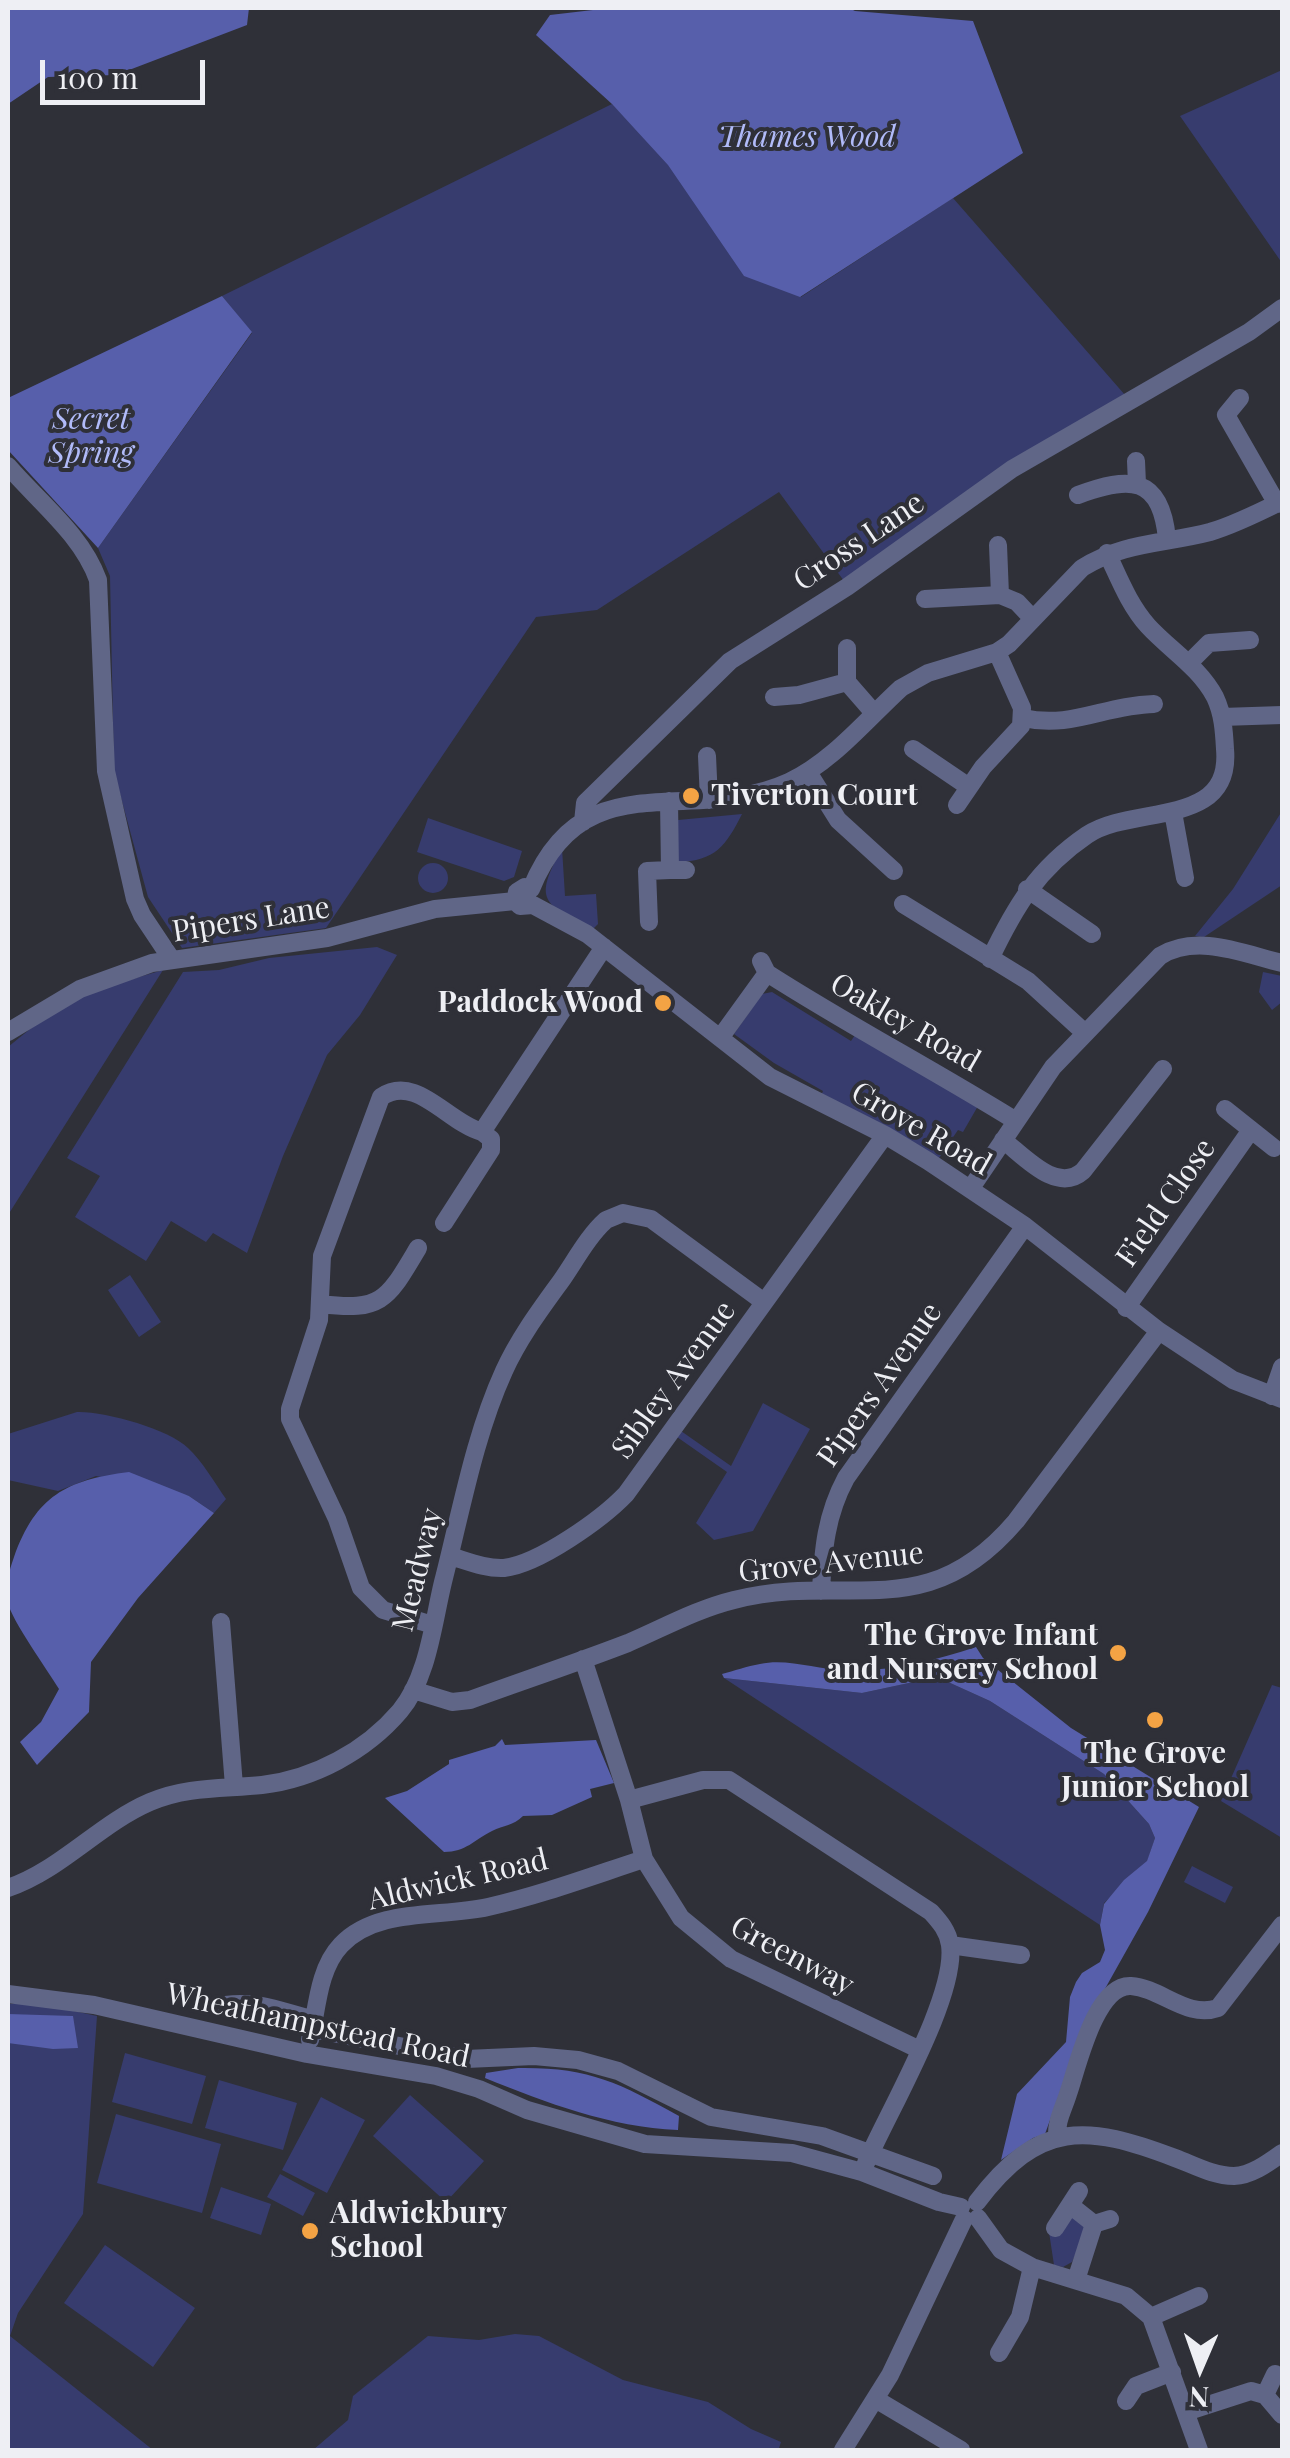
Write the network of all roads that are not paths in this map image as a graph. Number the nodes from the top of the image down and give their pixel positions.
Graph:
1 (1282, 308) edge
2 (1240, 398) dead end
3 (1136, 461) dead end
4 (8, 466) edge
5 (1137, 484) junction
6 (1078, 496) dead end
7 (1280, 502) edge
8 (1167, 539) junction
9 (998, 545) dead end
10 (1107, 553) junction
11 (1000, 595) junction
12 (926, 598) dead end
13 (1033, 619) junction
14 (1250, 640) dead end
15 (846, 648) dead end
16 (997, 652) junction
17 (1189, 663) junction
18 (847, 682) junction
19 (774, 697) dead end
20 (1154, 704) dead end
21 (874, 714) junction
22 (1282, 715) edge
23 (1222, 717) junction
24 (1023, 718) junction
25 (913, 749) dead end
26 (707, 756) dead end
27 (808, 772) junction
28 (969, 788) junction
29 (709, 800) junction
30 (669, 801) junction
31 (956, 805) dead end
32 (1173, 812) junction
33 (582, 822) junction
34 (894, 871) dead end
35 (1185, 878) dead end
36 (1027, 889) junction
37 (526, 898) junction
38 (903, 904) dead end
39 (650, 922) dead end
40 (1093, 934) dead end
41 (604, 947) junction
42 (990, 959) junction
43 (172, 960) junction
44 (1282, 963) edge
45 (8, 1032) edge
46 (1085, 1033) junction
47 (720, 1038) junction
48 (1163, 1069) dead end
49 (1225, 1109) dead end
50 (1016, 1120) junction
51 (1251, 1130) junction
52 (482, 1132) junction
53 (884, 1134) junction
54 (1003, 1140) junction
55 (1274, 1148) dead end
56 (970, 1188) junction
57 (444, 1224) dead end
58 (1025, 1226) junction
59 (418, 1248) dead end
60 (764, 1302) junction
61 (322, 1304) junction
62 (1126, 1308) junction
63 (1159, 1331) junction
64 (1282, 1367) edge
65 (1277, 1397) edge
66 (450, 1556) junction
67 (821, 1591) junction
68 (220, 1622) dead end
69 (433, 1625) junction
70 (583, 1658) junction
71 (413, 1690) junction
72 (234, 1786) junction
73 (628, 1800) junction
74 (644, 1859) junction
75 (8, 1888) edge
76 (1282, 1925) edge
77 (950, 1945) junction
78 (1021, 1955) dead end
79 (8, 1994) edge
80 (226, 2005) dead end
81 (314, 2025) junction
82 (920, 2050) junction
83 (306, 2054) junction
84 (1057, 2138) junction
85 (871, 2152) junction
86 (1282, 2153) edge
87 (862, 2172) junction
88 (933, 2176) dead end
89 (970, 2212) junction
90 (1056, 2228) dead end
91 (1032, 2267) junction
92 (1076, 2280) junction
93 (1200, 2296) dead end
94 (1151, 2317) junction
95 (999, 2352) dead end
96 (1172, 2372) junction
97 (1275, 2374) dead end
98 (1264, 2396) junction
99 (877, 2400) junction
100 (1126, 2401) dead end
101 (1186, 2412) junction
102 (1282, 2416) edge
103 (928, 2443) edge
104 (843, 2450) edge
105 (961, 2450) edge
106 (1199, 2450) edge

1 - 33 street, Cross Lane
2 - 7 street
3 - 5 street
4 - 43 street
5 - 6 street
5 - 8 street
7 - 8 street
8 - 10 street
9 - 11 street
10 - 13 street
10 - 17 street
11 - 12 street
11 - 13 street
13 - 16 street
14 - 17 street
15 - 18 street
16 - 21 street
16 - 24 street
17 - 23 street
18 - 19 street
18 - 21 street
20 - 24 street
21 - 27 street
22 - 23 street
23 - 32 street
24 - 28 street
25 - 28 street
26 - 29 street
27 - 29 street
27 - 34 street
28 - 31 street
29 - 30 street
30 - 33 street
30 - 39 street
32 - 35 street
32 - 36 street
33 - 37 street, Cross Lane
36 - 40 street
36 - 42 street
37 - 41 street, Grove Road
37 - 43 street, Pipers Lane
38 - 42 street
41 - 47 street, Grove Road
41 - 52 street
42 - 46 street
43 - 45 street, Pipers Lane
44 - 46 street
46 - 50 street
47 - 50 street, Oakley Road
47 - 53 street, Grove Road
48 - 54 street
49 - 51 street, Field Close
50 - 54 street
51 - 55 street, Field Close
51 - 62 street, Field Close
52 - 57 street
52 - 61 street
53 - 56 street, Grove Road
53 - 60 street, Sibley Avenue
54 - 56 street
56 - 58 street, Grove Road
58 - 62 street, Grove Road
58 - 67 street, Pipers Avenue
59 - 61 street
60 - 66 street, Sibley Avenue
60 - 66 street, Meadway
61 - 69 street
62 - 63 street, Grove Road
63 - 65 street, Grove Road
63 - 67 street, Grove Avenue
64 - 65 street
66 - 69 street, Meadway
67 - 70 street, Grove Avenue
68 - 72 street
69 - 71 street, Meadway
70 - 71 street, Grove Avenue
70 - 73 street, Greenway
71 - 72 street, Meadway
72 - 75 street, Meadway
73 - 74 street, Greenway
73 - 77 street
74 - 81 street, Aldwick Road
74 - 82 street, Greenway
76 - 84 street
77 - 78 street
77 - 82 street
79 - 83 street, Wheathampstead Road
80 - 81 street, Wheathampstead Road
81 - 83 street, Aldwick Road
81 - 85 street, Wheathampstead Road
82 - 85 street
83 - 87 street, Wheathampstead Road
84 - 86 street
84 - 89 street
85 - 87 street
85 - 88 street, Wheathampstead Road
87 - 89 street, Wheathampstead Road
89 - 91 street
89 - 99 street
90 - 92 street
91 - 92 street
91 - 95 street
92 - 94 street
93 - 94 street
94 - 96 street
96 - 100 street
96 - 101 street
97 - 98 street
98 - 101 street
98 - 102 street
99 - 103 street
99 - 104 street
101 - 106 street
103 - 105 street

